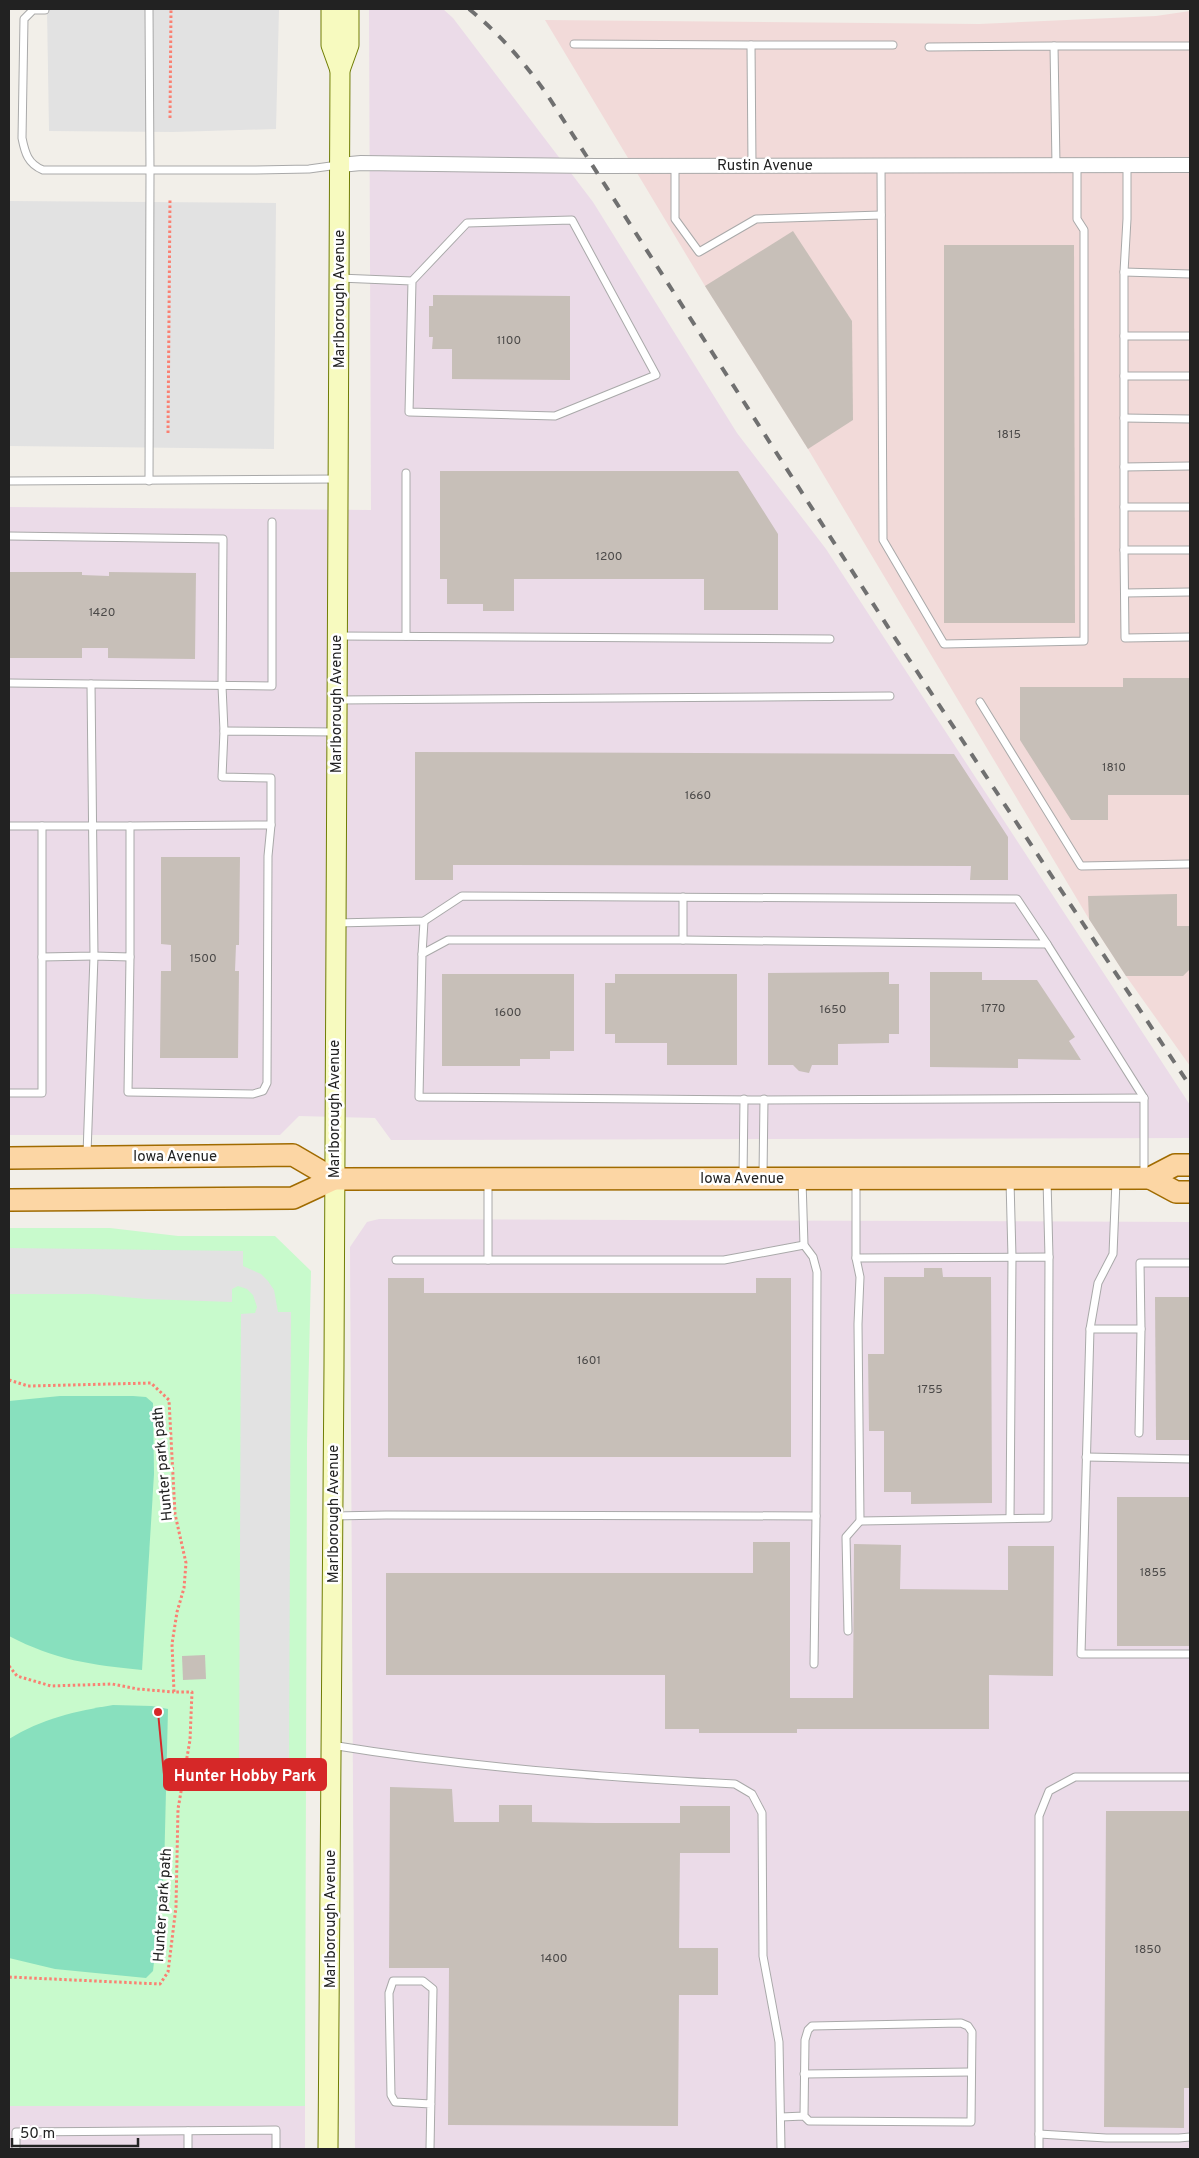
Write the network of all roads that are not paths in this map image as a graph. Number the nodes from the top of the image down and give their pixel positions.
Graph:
1 (330, 9) edge
2 (349, 9) edge
3 (45, 10) dead end
4 (149, 10) dead end
5 (574, 44) dead end
6 (750, 45) junction
7 (893, 45) dead end
8 (1054, 46) junction
9 (1190, 46) edge
10 (929, 47) dead end
11 (340, 70) junction
12 (340, 164) junction
13 (674, 165) junction
14 (752, 165) junction
15 (881, 165) junction
16 (1056, 165) junction
17 (1077, 165) junction
18 (1127, 165) junction
19 (1190, 165) edge
20 (150, 170) junction
21 (881, 215) junction
22 (1124, 272) junction
23 (1190, 274) edge
24 (339, 278) junction
25 (412, 281) junction
26 (1124, 336) junction
27 (1190, 336) edge
28 (1124, 376) junction
29 (1190, 376) edge
30 (1124, 418) junction
31 (1190, 419) edge
32 (1190, 466) edge
33 (1124, 467) junction
34 (406, 473) dead end
35 (338, 479) junction
36 (9, 481) edge
37 (149, 482) junction
38 (1124, 507) junction
39 (1190, 507) edge
40 (272, 522) dead end
41 (9, 536) edge
42 (1124, 550) junction
43 (1190, 550) edge
44 (1190, 592) edge
45 (1125, 593) junction
46 (336, 636) junction
47 (406, 636) junction
48 (1190, 637) edge
49 (830, 639) dead end
50 (9, 683) edge
51 (91, 684) junction
52 (222, 686) junction
53 (890, 696) dead end
54 (336, 700) junction
55 (980, 702) dead end
56 (224, 730) junction
57 (336, 732) junction
58 (271, 825) junction
59 (9, 826) edge
60 (42, 826) junction
61 (92, 826) junction
62 (130, 826) junction
63 (1190, 864) edge
64 (683, 897) junction
65 (424, 921) junction
66 (336, 924) junction
67 (684, 940) junction
68 (1047, 944) junction
69 (422, 954) junction
70 (94, 956) junction
71 (130, 956) junction
72 (42, 957) junction
73 (9, 1093) edge
74 (1144, 1098) junction
75 (744, 1099) junction
76 (764, 1099) junction
77 (87, 1157) junction
78 (9, 1158) edge
79 (1190, 1165) edge
80 (753, 1178) junction
81 (802, 1178) junction
82 (856, 1178) junction
83 (1010, 1178) junction
84 (1047, 1178) junction
85 (1116, 1178) junction
86 (1147, 1178) junction
87 (334, 1179) junction
88 (488, 1179) junction
89 (1190, 1192) edge
90 (9, 1200) edge
91 (804, 1245) junction
92 (1012, 1257) junction
93 (1049, 1257) junction
94 (856, 1258) junction
95 (396, 1260) dead end
96 (488, 1260) junction
97 (1190, 1263) edge
98 (1090, 1329) junction
99 (1141, 1329) junction
100 (1139, 1433) dead end
101 (1086, 1457) junction
102 (1190, 1459) edge
103 (333, 1516) junction
104 (816, 1516) junction
105 (1010, 1518) junction
106 (860, 1521) junction
107 (848, 1631) dead end
108 (1190, 1654) edge
109 (814, 1664) dead end
110 (331, 1745) junction
111 (1190, 1777) edge
112 (971, 2072) junction
113 (804, 2074) junction
114 (431, 2104) junction
115 (804, 2116) junction
116 (781, 2117) junction
117 (188, 2131) junction
118 (12, 2132) edge
119 (1039, 2134) junction
120 (1190, 2137) edge
121 (16, 2149) edge
122 (188, 2149) edge
123 (276, 2149) edge
124 (328, 2149) edge
125 (430, 2149) edge
126 (781, 2149) edge
127 (1039, 2149) edge

1 - 11 street, Marlborough Avenue
2 - 11 street, Marlborough Avenue
3 - 20 lane
4 - 20 lane
5 - 6 lane
6 - 7 lane
6 - 14 lane
8 - 9 lane
8 - 10 lane
8 - 16 lane
11 - 12 street, Marlborough Avenue
12 - 13 street, Rustin Avenue
12 - 20 lane
12 - 24 street, Marlborough Avenue
13 - 14 street, Rustin Avenue
13 - 21 lane
14 - 15 street, Rustin Avenue
15 - 16 street, Rustin Avenue
15 - 21 lane
16 - 17 street, Rustin Avenue
17 - 18 street, Rustin Avenue
17 - 21 lane
18 - 19 street, Rustin Avenue
18 - 22 lane
20 - 37 lane
22 - 23 lane
22 - 26 lane
24 - 25 lane
24 - 35 street, Marlborough Avenue
25 - 25 lane
26 - 27 lane
26 - 28 lane
28 - 29 lane
28 - 30 lane
30 - 31 lane
30 - 33 lane
32 - 33 lane
33 - 38 lane
34 - 47 lane
35 - 37 lane
35 - 46 street, Marlborough Avenue
36 - 37 lane
38 - 39 lane
38 - 42 lane
40 - 52 lane
41 - 52 lane
42 - 43 lane
42 - 45 lane
44 - 45 lane
45 - 48 lane
46 - 47 lane
46 - 54 street, Marlborough Avenue
47 - 49 lane
50 - 51 lane
51 - 52 lane
51 - 61 lane
52 - 56 lane
53 - 54 lane
54 - 57 street, Marlborough Avenue
55 - 63 lane
56 - 57 lane
56 - 58 lane
57 - 66 street, Marlborough Avenue
58 - 62 lane
58 - 71 lane
59 - 60 lane
60 - 61 lane
60 - 72 lane
61 - 62 lane
61 - 70 lane
62 - 71 lane
64 - 65 lane
64 - 67 lane
64 - 68 lane
65 - 66 lane
65 - 69 lane
66 - 87 street, Marlborough Avenue
67 - 68 lane
67 - 69 lane
68 - 74 lane
69 - 75 lane
70 - 71 lane
70 - 72 lane
70 - 77 lane
72 - 73 lane
74 - 76 lane
74 - 86 lane
75 - 76 lane
75 - 80 lane
76 - 80 lane
77 - 78 main road, Iowa Avenue
77 - 87 main road, Iowa Avenue
79 - 86 main road, Iowa Avenue
80 - 81 main road, Iowa Avenue
80 - 88 main road, Iowa Avenue
81 - 82 main road, Iowa Avenue
81 - 91 lane
82 - 83 main road, Iowa Avenue
82 - 94 lane
83 - 84 main road, Iowa Avenue
83 - 92 lane
84 - 85 main road, Iowa Avenue
84 - 93 lane
85 - 86 main road, Iowa Avenue
85 - 98 lane
86 - 89 main road, Iowa Avenue
87 - 88 main road, Iowa Avenue
87 - 90 main road, Iowa Avenue
87 - 103 street, Marlborough Avenue
88 - 96 lane
91 - 96 lane
91 - 104 lane
92 - 93 lane
92 - 94 lane
92 - 105 lane
93 - 105 lane
94 - 106 lane
95 - 96 lane
97 - 99 lane
98 - 99 lane
98 - 101 lane
99 - 100 lane
101 - 102 lane
101 - 108 lane
103 - 104 lane
103 - 110 street, Marlborough Avenue
104 - 109 lane
105 - 106 lane
106 - 107 lane
110 - 116 lane
110 - 124 street, Marlborough Avenue
111 - 119 lane
112 - 113 lane
112 - 113 lane
112 - 115 lane
113 - 115 lane
114 - 114 lane
114 - 125 lane
115 - 116 lane
116 - 126 lane
117 - 118 lane
117 - 122 lane
117 - 123 lane
118 - 121 lane
119 - 120 lane
119 - 127 lane

